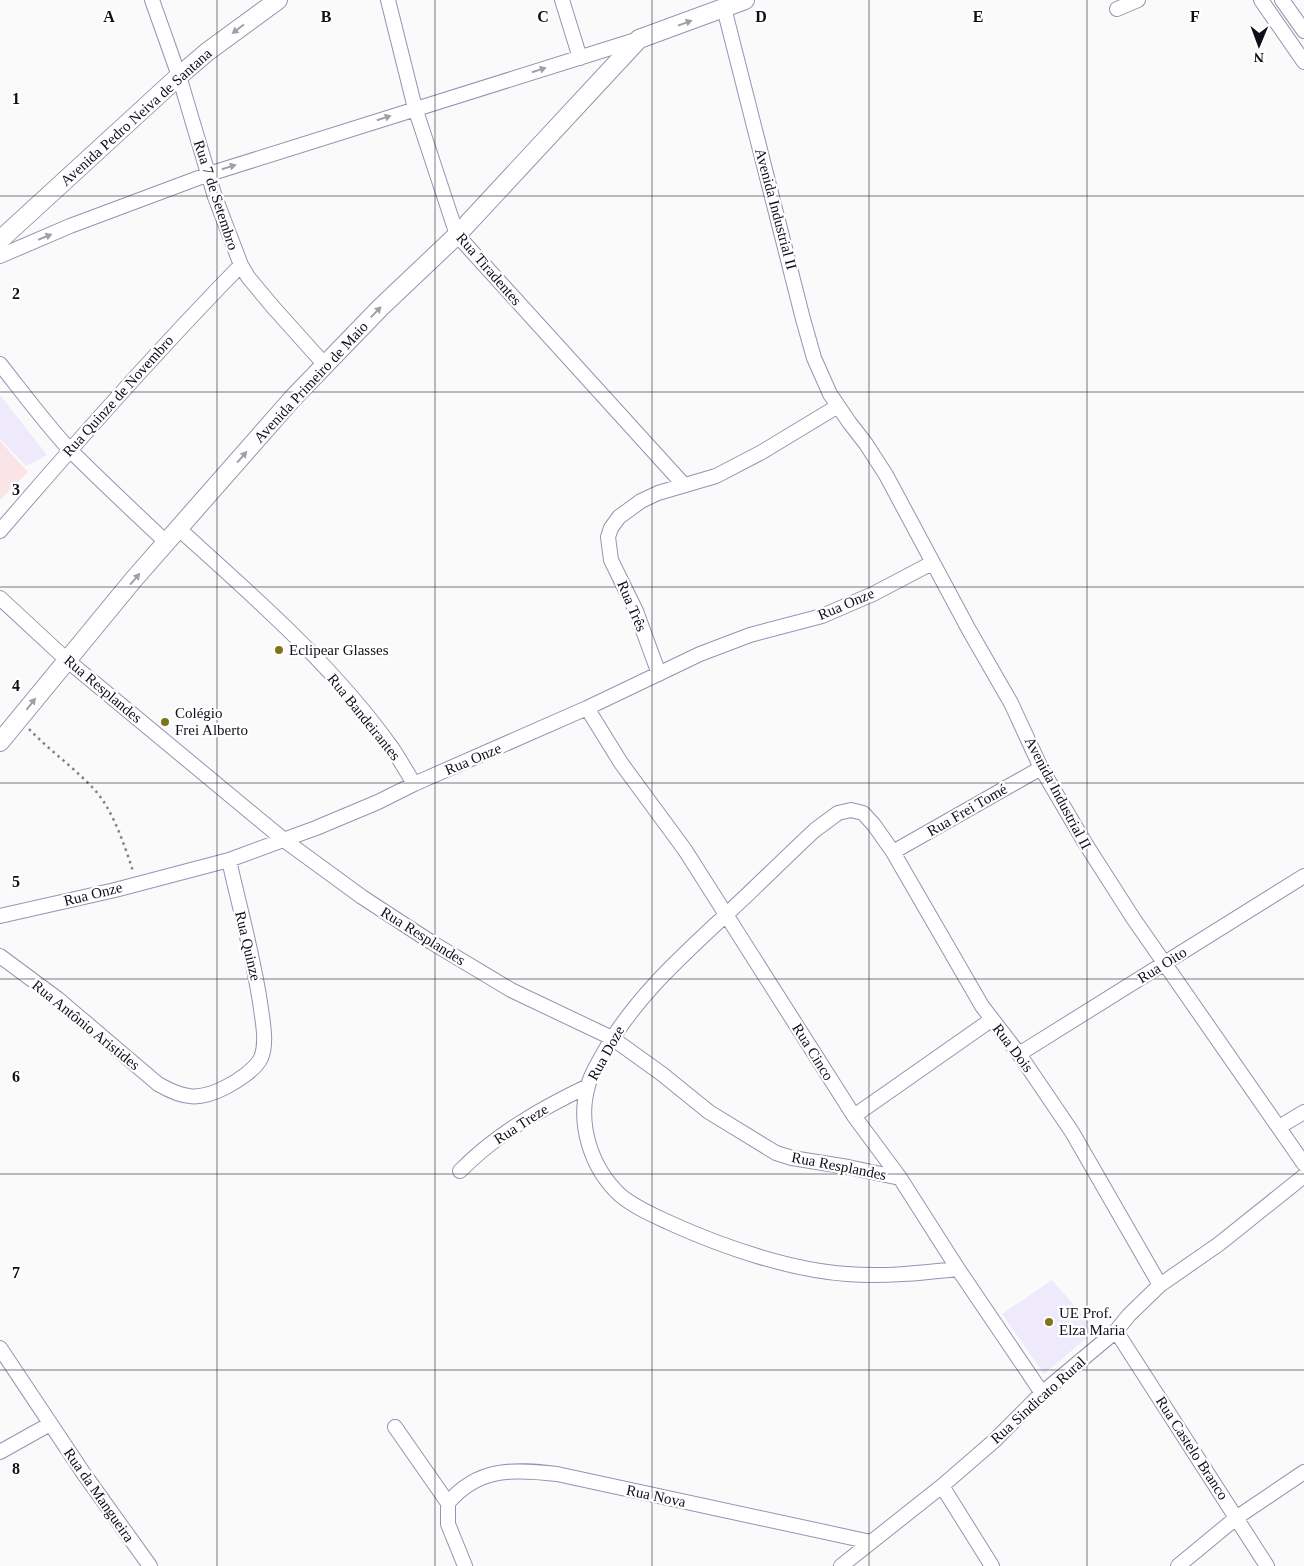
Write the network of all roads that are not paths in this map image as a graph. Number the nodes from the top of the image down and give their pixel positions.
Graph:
1 (152, 0) edge
2 (278, 0) edge
3 (388, 0) edge
4 (562, 0) edge
5 (745, 0) edge
6 (1138, 0) edge
7 (1262, 0) edge
8 (1282, 0) edge
9 (724, 8) junction
10 (1117, 10) dead end
11 (1304, 31) edge
12 (638, 39) junction
13 (580, 58) junction
14 (1304, 62) edge
15 (179, 76) junction
16 (415, 108) junction
17 (208, 174) junction
18 (457, 235) junction
19 (0, 240) edge
20 (0, 256) edge
21 (241, 265) junction
22 (0, 364) edge
23 (324, 365) junction
24 (838, 406) junction
25 (70, 449) junction
26 (684, 485) junction
27 (179, 529) junction
28 (0, 531) edge
29 (166, 542) junction
30 (932, 563) junction
31 (0, 598) edge
32 (68, 661) junction
33 (659, 674) junction
34 (587, 708) junction
35 (2, 734) edge
36 (1041, 768) junction
37 (414, 784) junction
38 (863, 813) joint
39 (284, 840) junction
40 (893, 852) junction
41 (229, 860) junction
42 (1304, 876) edge
43 (726, 915) junction
44 (0, 916) edge
45 (0, 956) edge
46 (1165, 963) junction
47 (991, 1020) junction
48 (612, 1038) junction
49 (1019, 1054) junction
50 (588, 1086) junction
51 (173, 1093) joint
52 (1304, 1112) edge
53 (854, 1116) junction
54 (1279, 1127) junction
55 (1304, 1164) edge
56 (460, 1171) dead end
57 (1304, 1176) edge
58 (900, 1178) junction
59 (958, 1269) junction
60 (1160, 1285) junction
61 (1116, 1331) junction
62 (0, 1348) edge
63 (1042, 1393) junction
64 (50, 1424) junction
65 (395, 1426) dead end
66 (0, 1452) edge
67 (1304, 1472) edge
68 (942, 1486) junction
69 (448, 1503) junction
70 (1236, 1518) junction
71 (872, 1542) junction
72 (150, 1566) edge
73 (465, 1566) edge
74 (841, 1566) edge
75 (992, 1566) edge
76 (1178, 1566) edge
77 (1267, 1566) edge

1 - 15 street, Rua 7 de Setembro
2 -> 15 main road, Avenida Pedro Neiva de Santana
3 - 16 street, Rua Tiradentes
4 - 13 street
5 - 9 main road
6 - 10 street
7 - 14 street
8 - 11 street
12 -> 9 main road
9 - 24 street, Avenida Industrial II
12 - 13 street
12 - 18 main road, Avenida Primeiro de Maio
16 -> 13 street
15 - 17 street, Rua 7 de Setembro
15 - 19 main road, Avenida Pedro Neiva de Santana
17 -> 16 street
16 - 18 street, Rua Tiradentes
20 -> 17 street
17 - 21 street, Rua 7 de Setembro
23 -> 18 main road, Avenida Primeiro de Maio
18 - 26 street, Rua Tiradentes
21 - 23 street, Rua 7 de Setembro
21 - 25 street, Rua Quinze de Novembro
22 - 25 street
27 -> 23 main road, Avenida Primeiro de Maio
24 - 26 street
24 - 30 street, Avenida Industrial II
25 - 28 street, Rua Quinze de Novembro
25 - 29 street
26 - 33 street, Rua Três
27 - 29 main road, Avenida Primeiro de Maio
27 - 37 street, Rua Bandeirantes
32 -> 29 main road, Avenida Primeiro de Maio
30 - 33 street, Rua Onze
30 - 36 street, Avenida Industrial II
31 - 32 street, Rua Resplandes
35 -> 32 main road, Avenida Primeiro de Maio
32 - 39 street, Rua Resplandes
33 - 34 street, Rua Onze
34 - 37 street, Rua Onze
34 - 43 street, Rua Cinco
36 - 40 street, Rua Frei Tomé
36 - 46 street, Avenida Industrial II
37 - 39 street, Rua Onze
38 - 40 street, Rua Dois
38 - 43 street, Rua Doze
39 - 41 street, Rua Onze
39 - 48 street, Rua Resplandes
40 - 47 street, Rua Dois
41 - 44 street, Rua Onze
41 - 51 street, Rua Quinze
42 - 46 street, Rua Oito
43 - 48 street, Rua Doze
43 - 53 street, Rua Cinco
45 - 51 street, Rua Antônio Aristides
46 - 49 street, Rua Oito
46 - 54 street, Avenida Industrial II
47 - 49 street, Rua Dois
47 - 53 street
48 - 50 street, Rua Doze
48 - 58 street, Rua Resplandes
49 - 60 street, Rua Dois
50 - 56 street, Rua Treze
50 - 59 street, Rua Doze
52 - 54 street
53 - 58 street, Rua Cinco
54 - 55 street, Avenida Industrial II
57 - 60 street, Rua Sindicato Rural
58 - 59 street, Rua Cinco
59 - 63 street, Rua Cinco
60 - 61 street, Rua Sindicato Rural
61 - 63 street, Rua Sindicato Rural
61 - 70 street, Rua Castelo Branco
62 - 64 street, Rua da Mangueira
63 - 68 street, Rua Sindicato Rural
64 - 66 street
64 - 72 street, Rua da Mangueira
65 - 69 street
67 - 70 street
68 - 71 street, Rua Sindicato Rural
68 - 75 street
69 - 71 street, Rua Nova
69 - 73 street
70 - 76 street
70 - 77 street, Rua Castelo Branco
71 - 74 street, Rua Sindicato Rural

